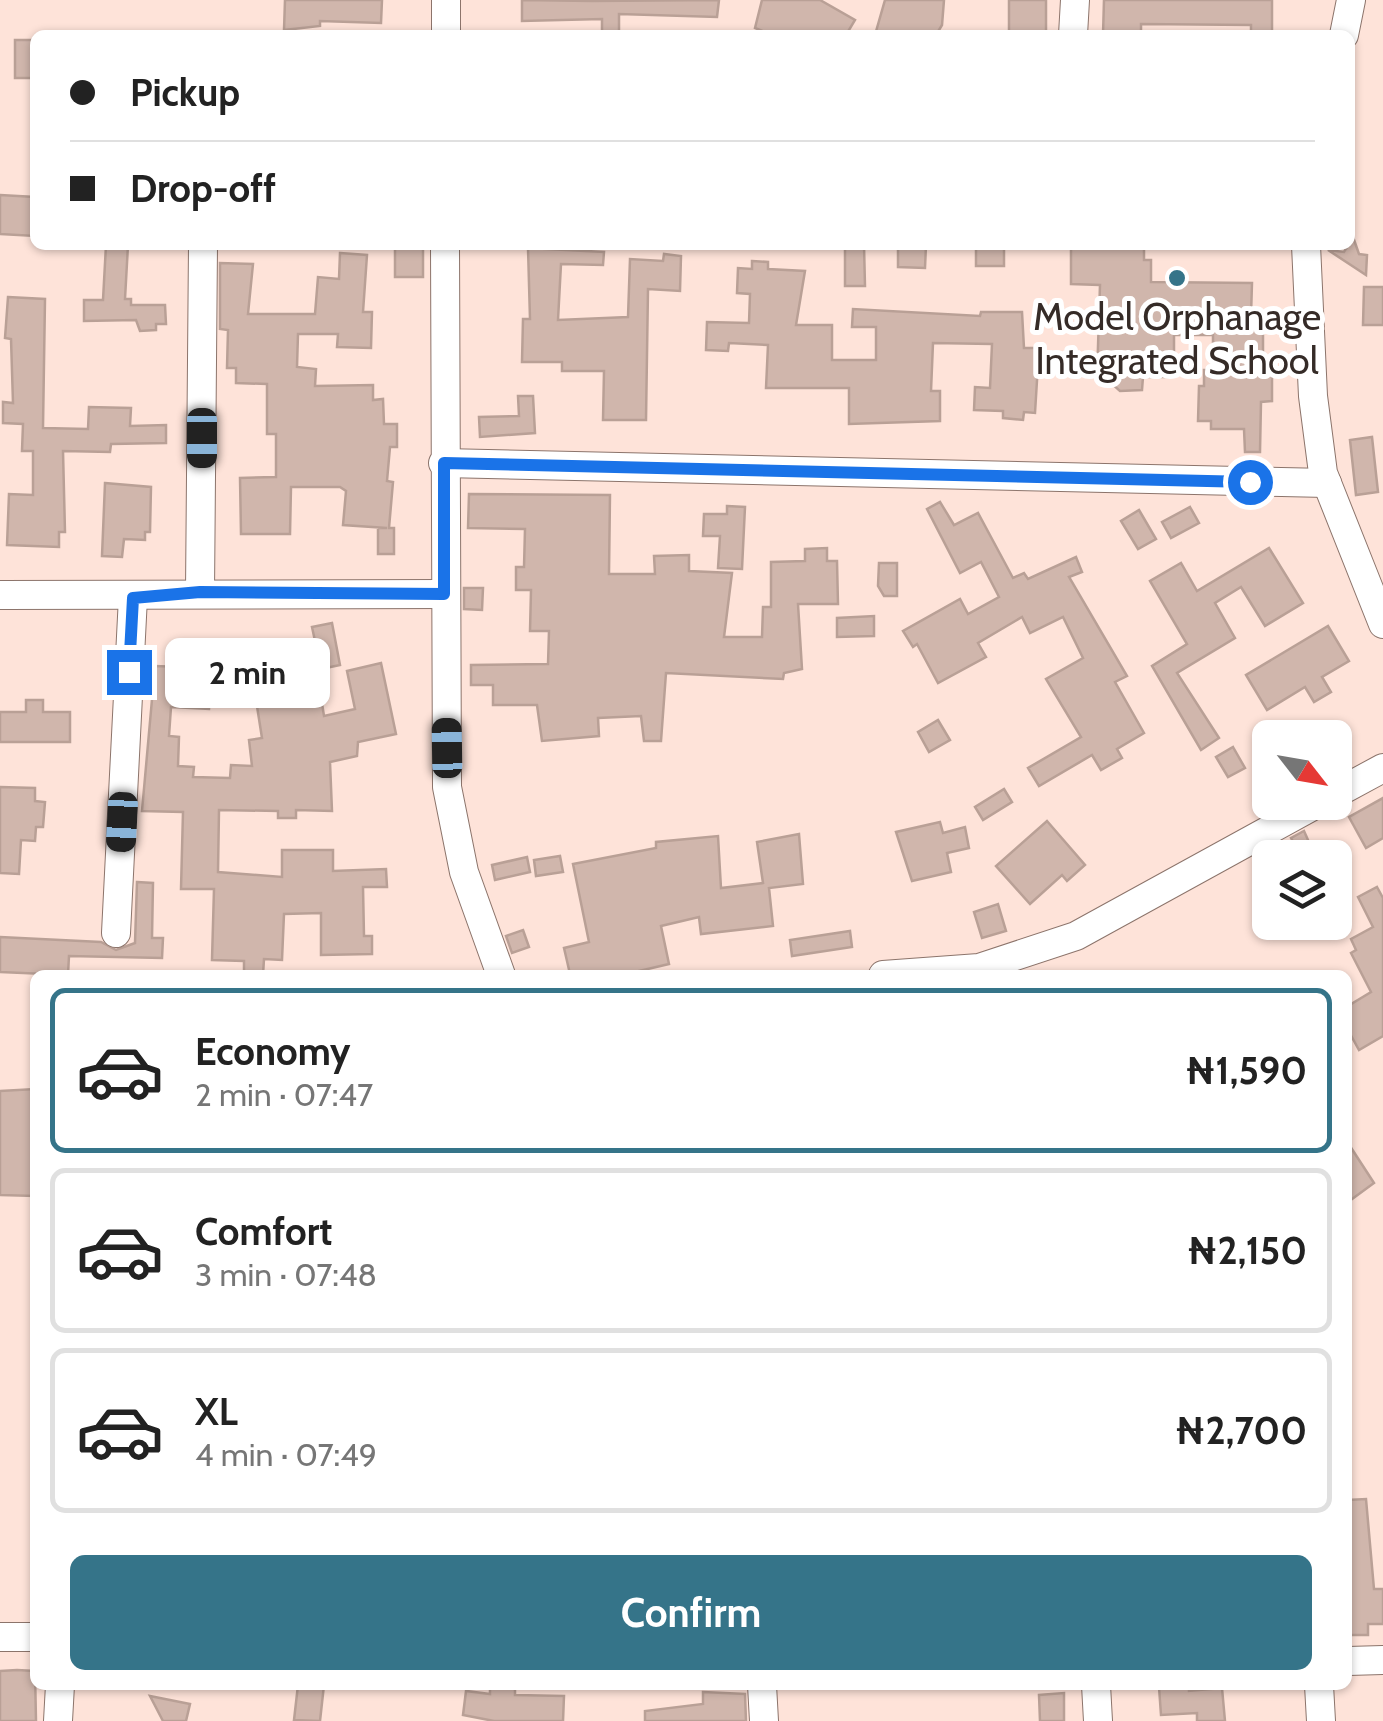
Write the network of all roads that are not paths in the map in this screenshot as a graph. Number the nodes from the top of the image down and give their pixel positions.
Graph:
1 (446, 0) edge
2 (1074, 0) edge
3 (1334, 0) edge
4 (1351, 0) edge
5 (446, 30) edge
6 (1073, 30) edge
7 (1329, 30) edge
8 (1345, 30) edge
9 (203, 250) edge
10 (444, 250) edge
11 (1306, 250) edge
12 (1318, 250) edge
13 (1313, 396) junction
14 (444, 463) junction
15 (1327, 484) junction
16 (200, 592) junction
17 (444, 594) junction
18 (0, 595) edge
19 (133, 598) junction
20 (1383, 624) edge
21 (1383, 768) edge
22 (1352, 785) edge
23 (1287, 820) edge
24 (116, 934) dead end
25 (500, 970) edge
26 (951, 970) edge
27 (0, 1637) edge
28 (30, 1637) edge
29 (1383, 1660) edge
30 (1352, 1662) edge
31 (60, 1690) edge
32 (762, 1690) edge
33 (1096, 1690) edge
34 (1319, 1690) edge
35 (58, 1721) edge
36 (764, 1721) edge
37 (1098, 1721) edge
38 (1320, 1721) edge

1 - 5 street
2 - 6 street
3 - 7 street
4 - 8 street
9 - 16 street
10 - 14 street
11 - 13 street
12 - 13 street
13 - 15 street
14 - 15 street
14 - 17 street
15 - 20 street
16 - 17 street
16 - 19 street
17 - 25 street
18 - 19 street
19 - 24 street
21 - 22 street
23 - 26 street
27 - 28 street
29 - 30 street
31 - 35 street
32 - 36 street
33 - 37 street
34 - 38 street

